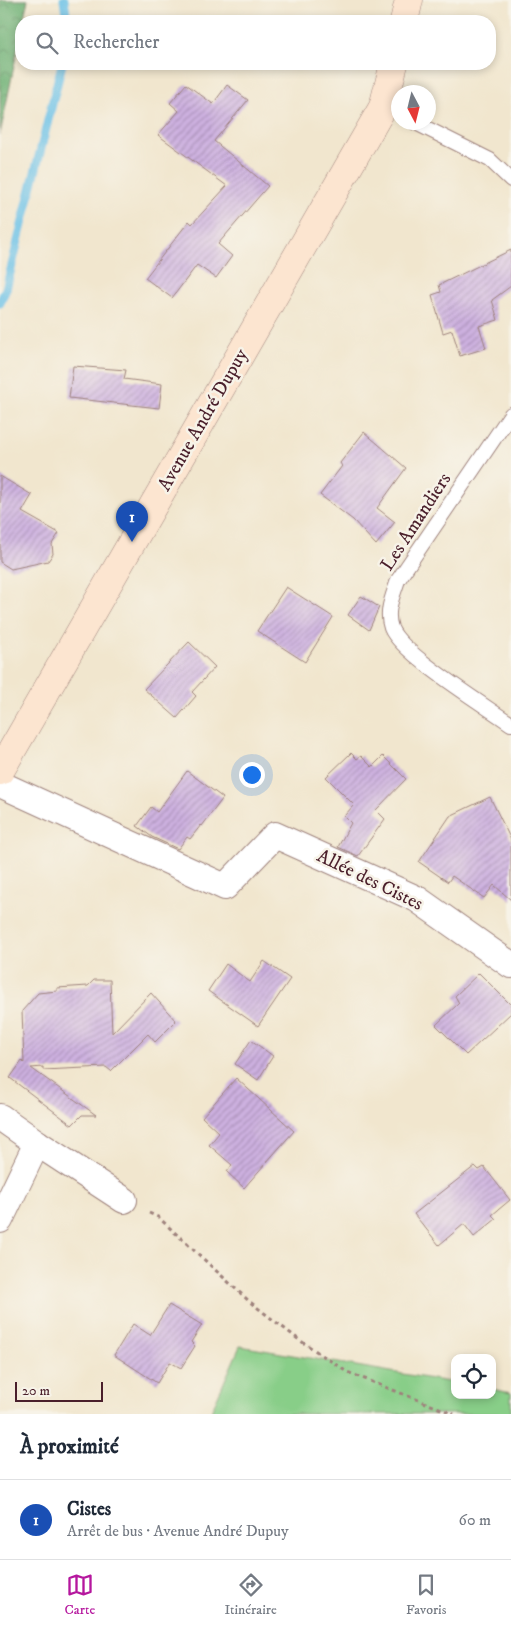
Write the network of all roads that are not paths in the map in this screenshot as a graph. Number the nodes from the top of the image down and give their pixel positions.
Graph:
1 (409, 0) edge
2 (405, 15) edge
3 (394, 70) edge
4 (393, 85) edge
5 (391, 111) edge
6 (430, 130) edge
7 (511, 180) edge
8 (511, 414) edge
9 (511, 724) edge
10 (0, 770) edge
11 (0, 784) edge
12 (511, 965) edge
13 (0, 1117) edge
14 (36, 1143) junction
15 (124, 1200) road end
16 (0, 1220) edge

1 - 2 street
3 - 4 street, Avenue André Dupuy
5 - 10 street, Avenue André Dupuy
6 - 7 lane
8 - 9 lane, Les Amandiers
11 - 12 street, Allée des Cistes
13 - 14 street
14 - 15 street
14 - 16 street

